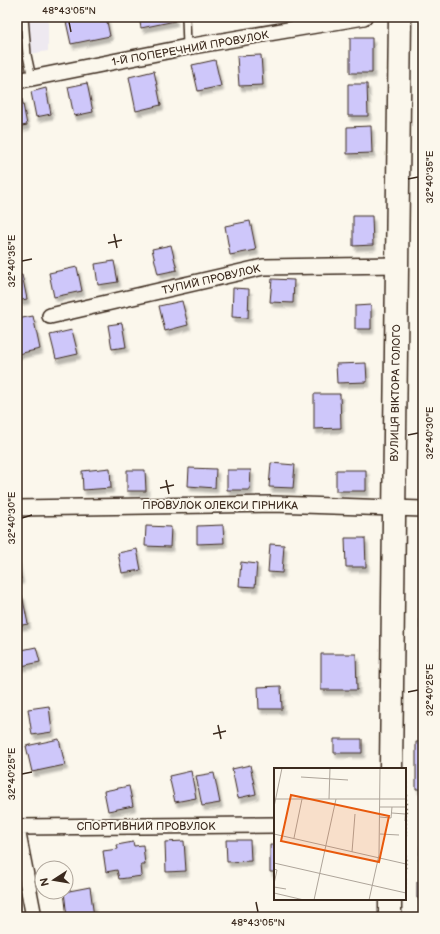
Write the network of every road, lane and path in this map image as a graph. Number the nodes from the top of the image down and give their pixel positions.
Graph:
1 (24, 17) edge
2 (186, 17) edge
3 (364, 17) edge
4 (400, 17) edge
5 (187, 47) junction
6 (32, 78) junction
7 (17, 81) edge
8 (398, 265) junction
9 (50, 316) dead end
10 (17, 508) edge
11 (393, 509) junction
12 (423, 509) edge
13 (391, 768) edge
14 (274, 825) edge
15 (17, 828) edge
16 (390, 900) edge
17 (34, 917) edge
18 (390, 917) edge

1 - 6 lane
2 - 5 lane
3 - 5 street, 1-Й ПОПЕРЕЧНИЙ ПРОВУЛОК
4 - 8 main road, ВУЛИЦЯ ВІКТОРА ГОЛОГО
5 - 6 street, 1-Й ПОПЕРЕЧНИЙ ПРОВУЛОК
6 - 7 street, 1-Й ПОПЕРЕЧНИЙ ПРОВУЛОК
8 - 9 street, ТУПИЙ ПРОВУЛОК
8 - 11 main road, ВУЛИЦЯ ВІКТОРА ГОЛОГО
10 - 11 street, ПРОВУЛОК ОЛЕКСИ ГІРНИКА
11 - 12 street, ПРОВУЛОК ОЛЕКСИ ГІРНИКА
11 - 13 main road, ВУЛИЦЯ ВІКТОРА ГОЛОГО
14 - 15 street, СПОРТИВНИЙ ПРОВУЛОК
15 - 17 street
16 - 18 main road

